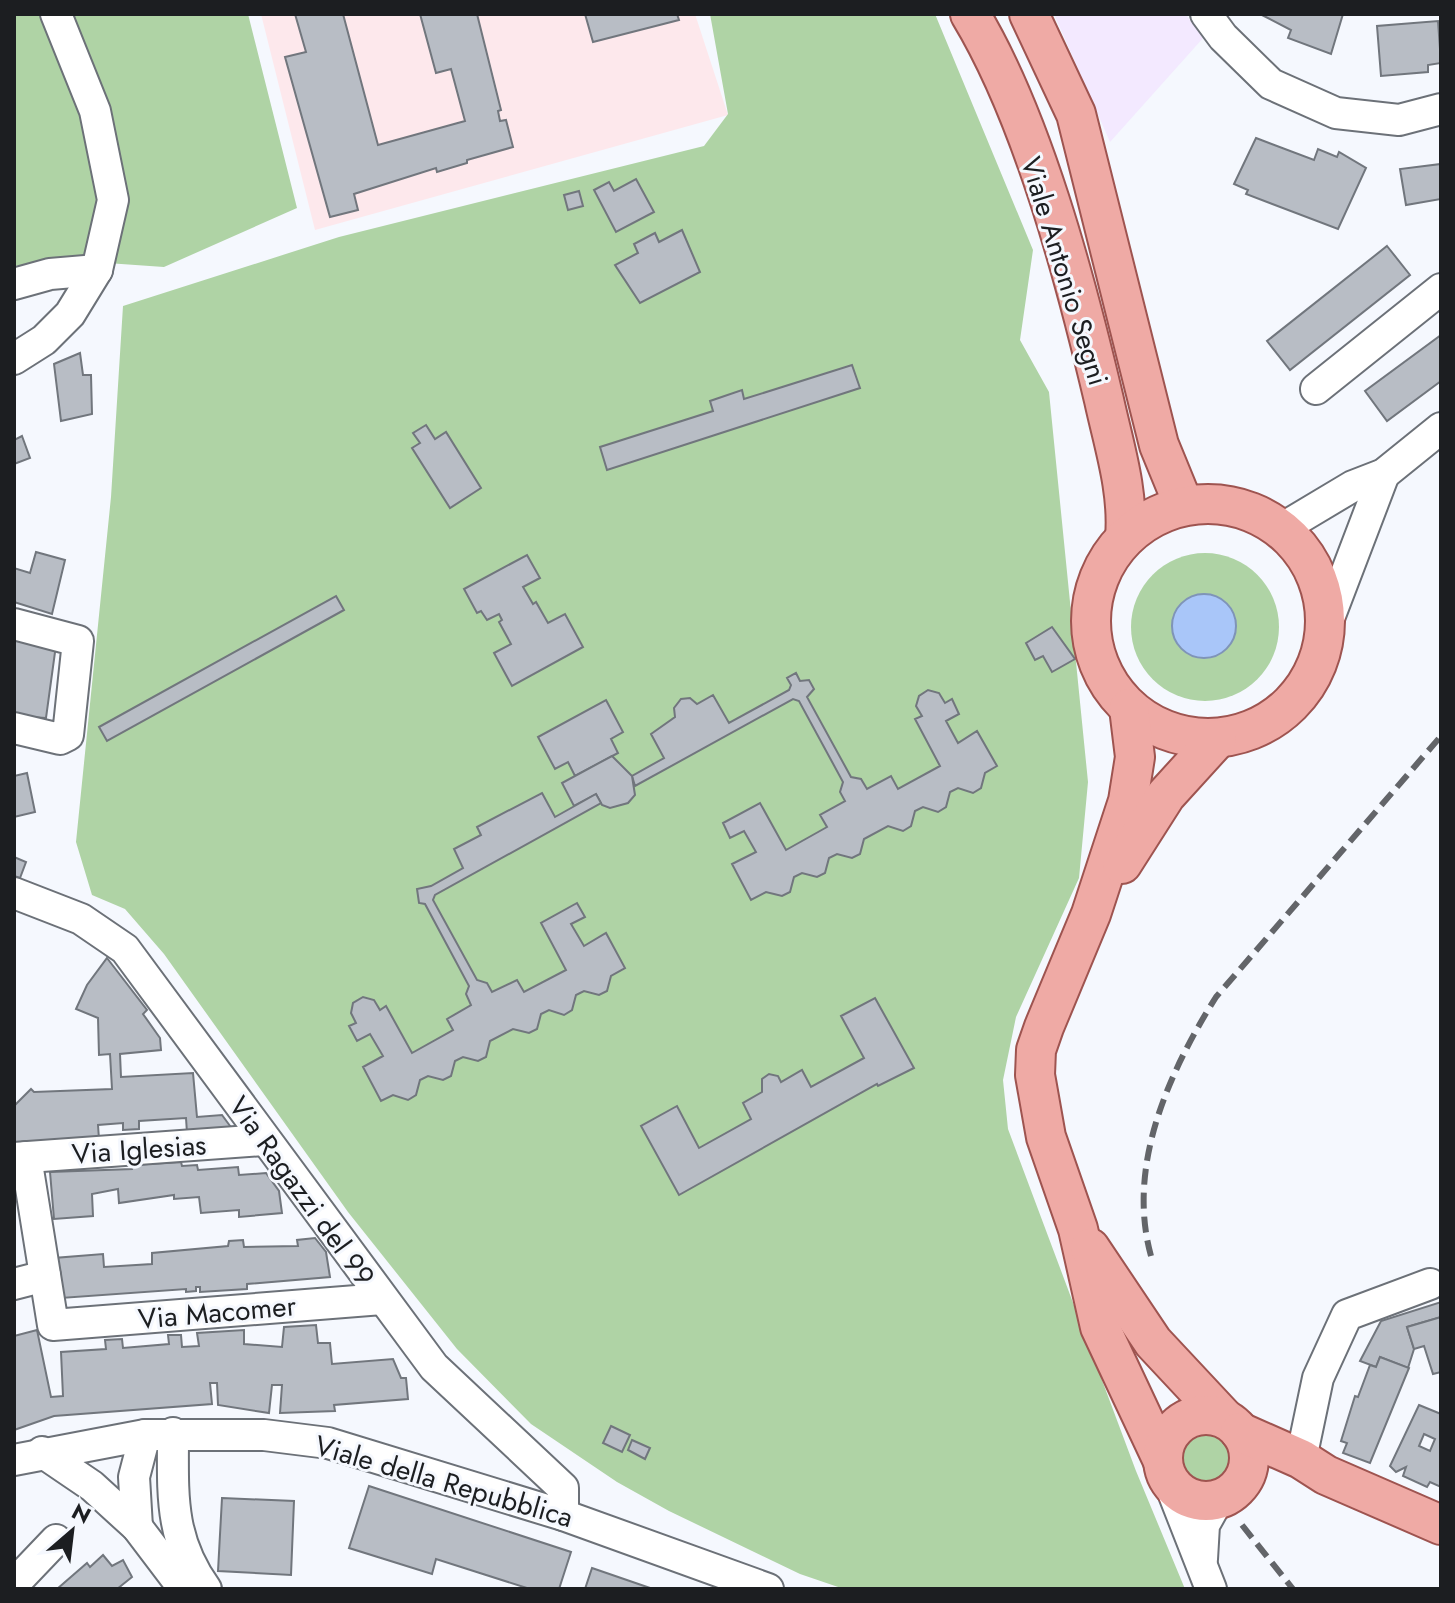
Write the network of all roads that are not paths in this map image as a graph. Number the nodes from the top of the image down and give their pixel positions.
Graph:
1 (56, 14) edge
2 (970, 14) edge
3 (1029, 14) edge
4 (1206, 14) edge
5 (1441, 109) edge
6 (97, 270) junction
7 (14, 284) edge
8 (1441, 289) edge
9 (14, 359) edge
10 (1316, 389) dead end
11 (1441, 428) edge
12 (1384, 474) junction
13 (1184, 506) junction
14 (1281, 529) junction
15 (1125, 538) junction
16 (14, 624) edge
17 (1326, 626) junction
18 (1129, 708) junction
19 (14, 728) edge
20 (1217, 739) junction
21 (14, 893) edge
22 (1091, 914) junction
23 (264, 1140) junction
24 (20, 1157) edge
25 (1078, 1229) junction
26 (45, 1276) junction
27 (14, 1284) edge
28 (1430, 1284) dead end
29 (382, 1299) junction
30 (1233, 1425) junction
31 (159, 1434) junction
32 (28, 1456) edge
33 (1314, 1467) junction
34 (1165, 1470) junction
35 (1226, 1496) junction
36 (563, 1515) junction
37 (1441, 1525) edge
38 (137, 1527) junction
39 (56, 1540) dead end
40 (1202, 1559) junction
41 (14, 1584) edge
42 (184, 1589) edge
43 (206, 1589) edge
44 (768, 1589) edge
45 (1211, 1589) edge

1 - 6 street
2 - 15 main road, Viale Antonio Segni
3 - 13 main road, Viale Antonio Segni
4 - 5 street
6 - 7 street
6 - 9 street
8 - 10 street
11 - 12 street
12 - 14 street
12 - 17 street
13 - 14 main road
13 - 15 main road
14 - 17 main road
15 - 18 main road
16 - 19 street
17 - 20 main road
18 - 20 main road
18 - 22 main road
20 - 22 main road
21 - 23 street, Via Ragazzi del 99
22 - 25 main road
23 - 24 street, Via Iglesias
23 - 29 street, Via Ragazzi del 99
24 - 26 street
25 - 30 main road
25 - 34 main road
26 - 27 street
26 - 29 street, Via Macomer
28 - 33 street
29 - 36 street, Via Ragazzi del 99
30 - 33 main road
30 - 34 main road
30 - 35 main road
31 - 32 street, Viale della Repubblica
31 - 36 street, Viale della Repubblica
31 - 38 street
31 - 43 street
32 - 38 street
33 - 35 main road
33 - 37 main road
34 - 35 main road
34 - 40 street
35 - 40 street
36 - 44 street, Viale della Repubblica
38 - 42 street
39 - 41 street
40 - 45 street

